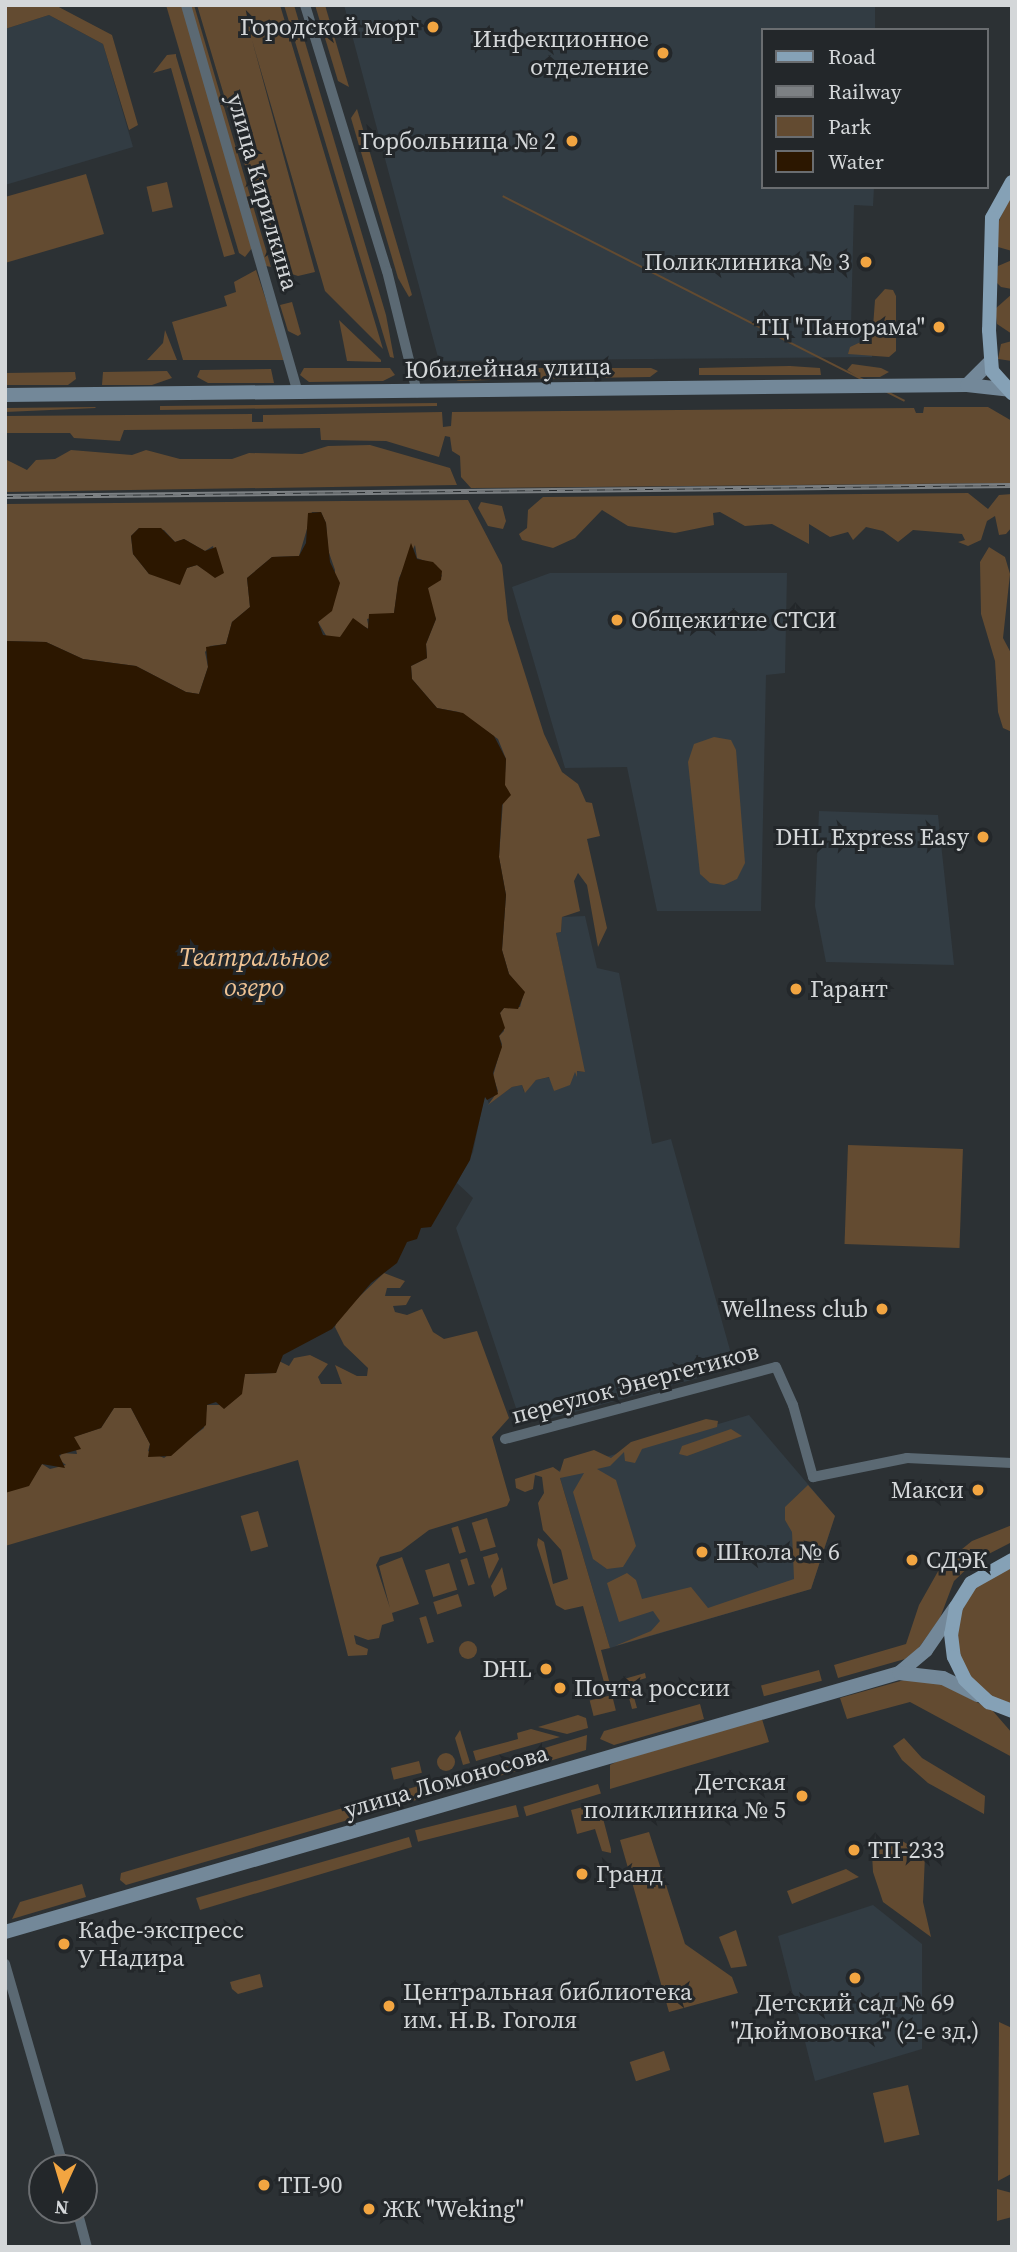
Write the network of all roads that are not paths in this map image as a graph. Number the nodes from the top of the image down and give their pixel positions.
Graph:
1 (186, 5) edge
2 (305, 5) edge
3 (1012, 182) edge
4 (990, 362) junction
5 (967, 385) junction
6 (1010, 391) edge
7 (298, 392) junction
8 (417, 392) junction
9 (5, 395) edge
10 (505, 1439) dead end
11 (1012, 1463) edge
12 (1012, 1557) edge
13 (956, 1607) junction
14 (899, 1673) junction
15 (979, 1696) junction
16 (993, 1704) junction
17 (1012, 1711) edge
18 (1012, 1724) edge
19 (5, 1932) edge
20 (5, 1964) edge
21 (60, 2154) edge
22 (80, 2224) edge
23 (87, 2247) edge

1 - 7 street, улица Кирилкина
2 - 8 street
3 - 4 main road
4 - 5 main road
4 - 6 main road
5 - 6 main road, Юбилейная улица
5 - 8 main road, Юбилейная улица
7 - 8 main road, Юбилейная улица
7 - 9 main road, Юбилейная улица
10 - 11 street, переулок Энергетиков
12 - 13 main road
13 - 14 main road
13 - 15 main road
14 - 15 main road
14 - 19 main road, улица Ломоносова
15 - 16 main road
16 - 17 main road
16 - 18 main road
20 - 21 street
22 - 23 street

